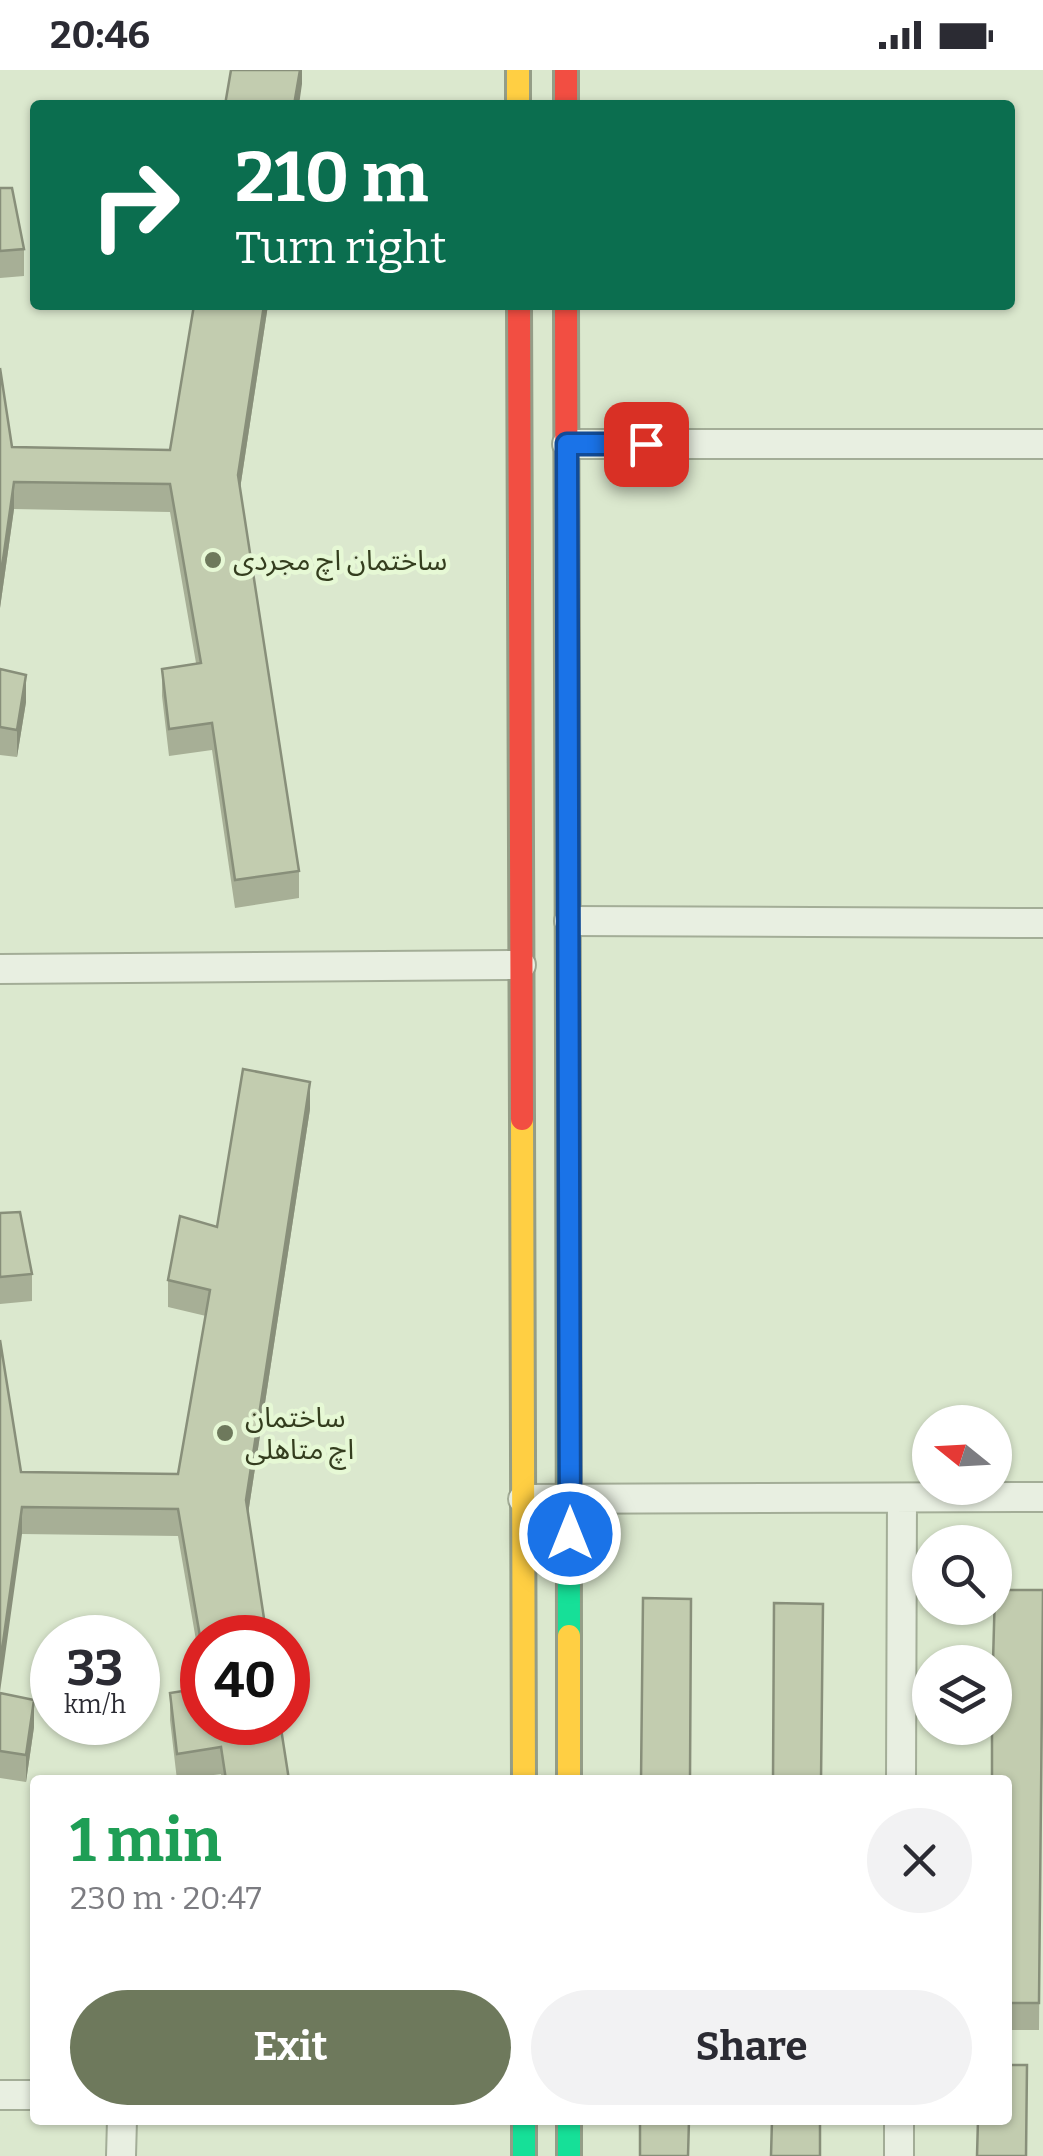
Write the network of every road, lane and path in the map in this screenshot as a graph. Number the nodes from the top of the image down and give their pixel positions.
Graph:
1 (518, 70) edge
2 (566, 70) edge
3 (518, 100) edge
4 (566, 100) edge
5 (519, 310) edge
6 (566, 310) edge
7 (567, 444) junction
8 (1043, 444) edge
9 (569, 921) junction
10 (1043, 923) edge
11 (521, 965) junction
12 (0, 969) edge
13 (1043, 1497) edge
14 (902, 1498) junction
15 (523, 1499) junction
16 (570, 1499) junction
17 (524, 1775) edge
18 (569, 1775) edge
19 (900, 1775) edge
20 (0, 2095) edge
21 (30, 2095) edge
22 (122, 2125) edge
23 (524, 2125) edge
24 (569, 2125) edge
25 (899, 2125) edge
26 (121, 2156) edge
27 (524, 2156) edge
28 (569, 2156) edge
29 (899, 2156) edge

1 - 3 street
2 - 4 street
5 - 11 street
6 - 7 street
7 - 8 street
7 - 9 street
9 - 10 street
9 - 16 street
11 - 12 street
11 - 15 street
13 - 14 street
14 - 16 street
14 - 19 street
15 - 16 street
15 - 17 street
16 - 18 street
20 - 21 street
22 - 26 street
23 - 27 street
24 - 28 street
25 - 29 street

